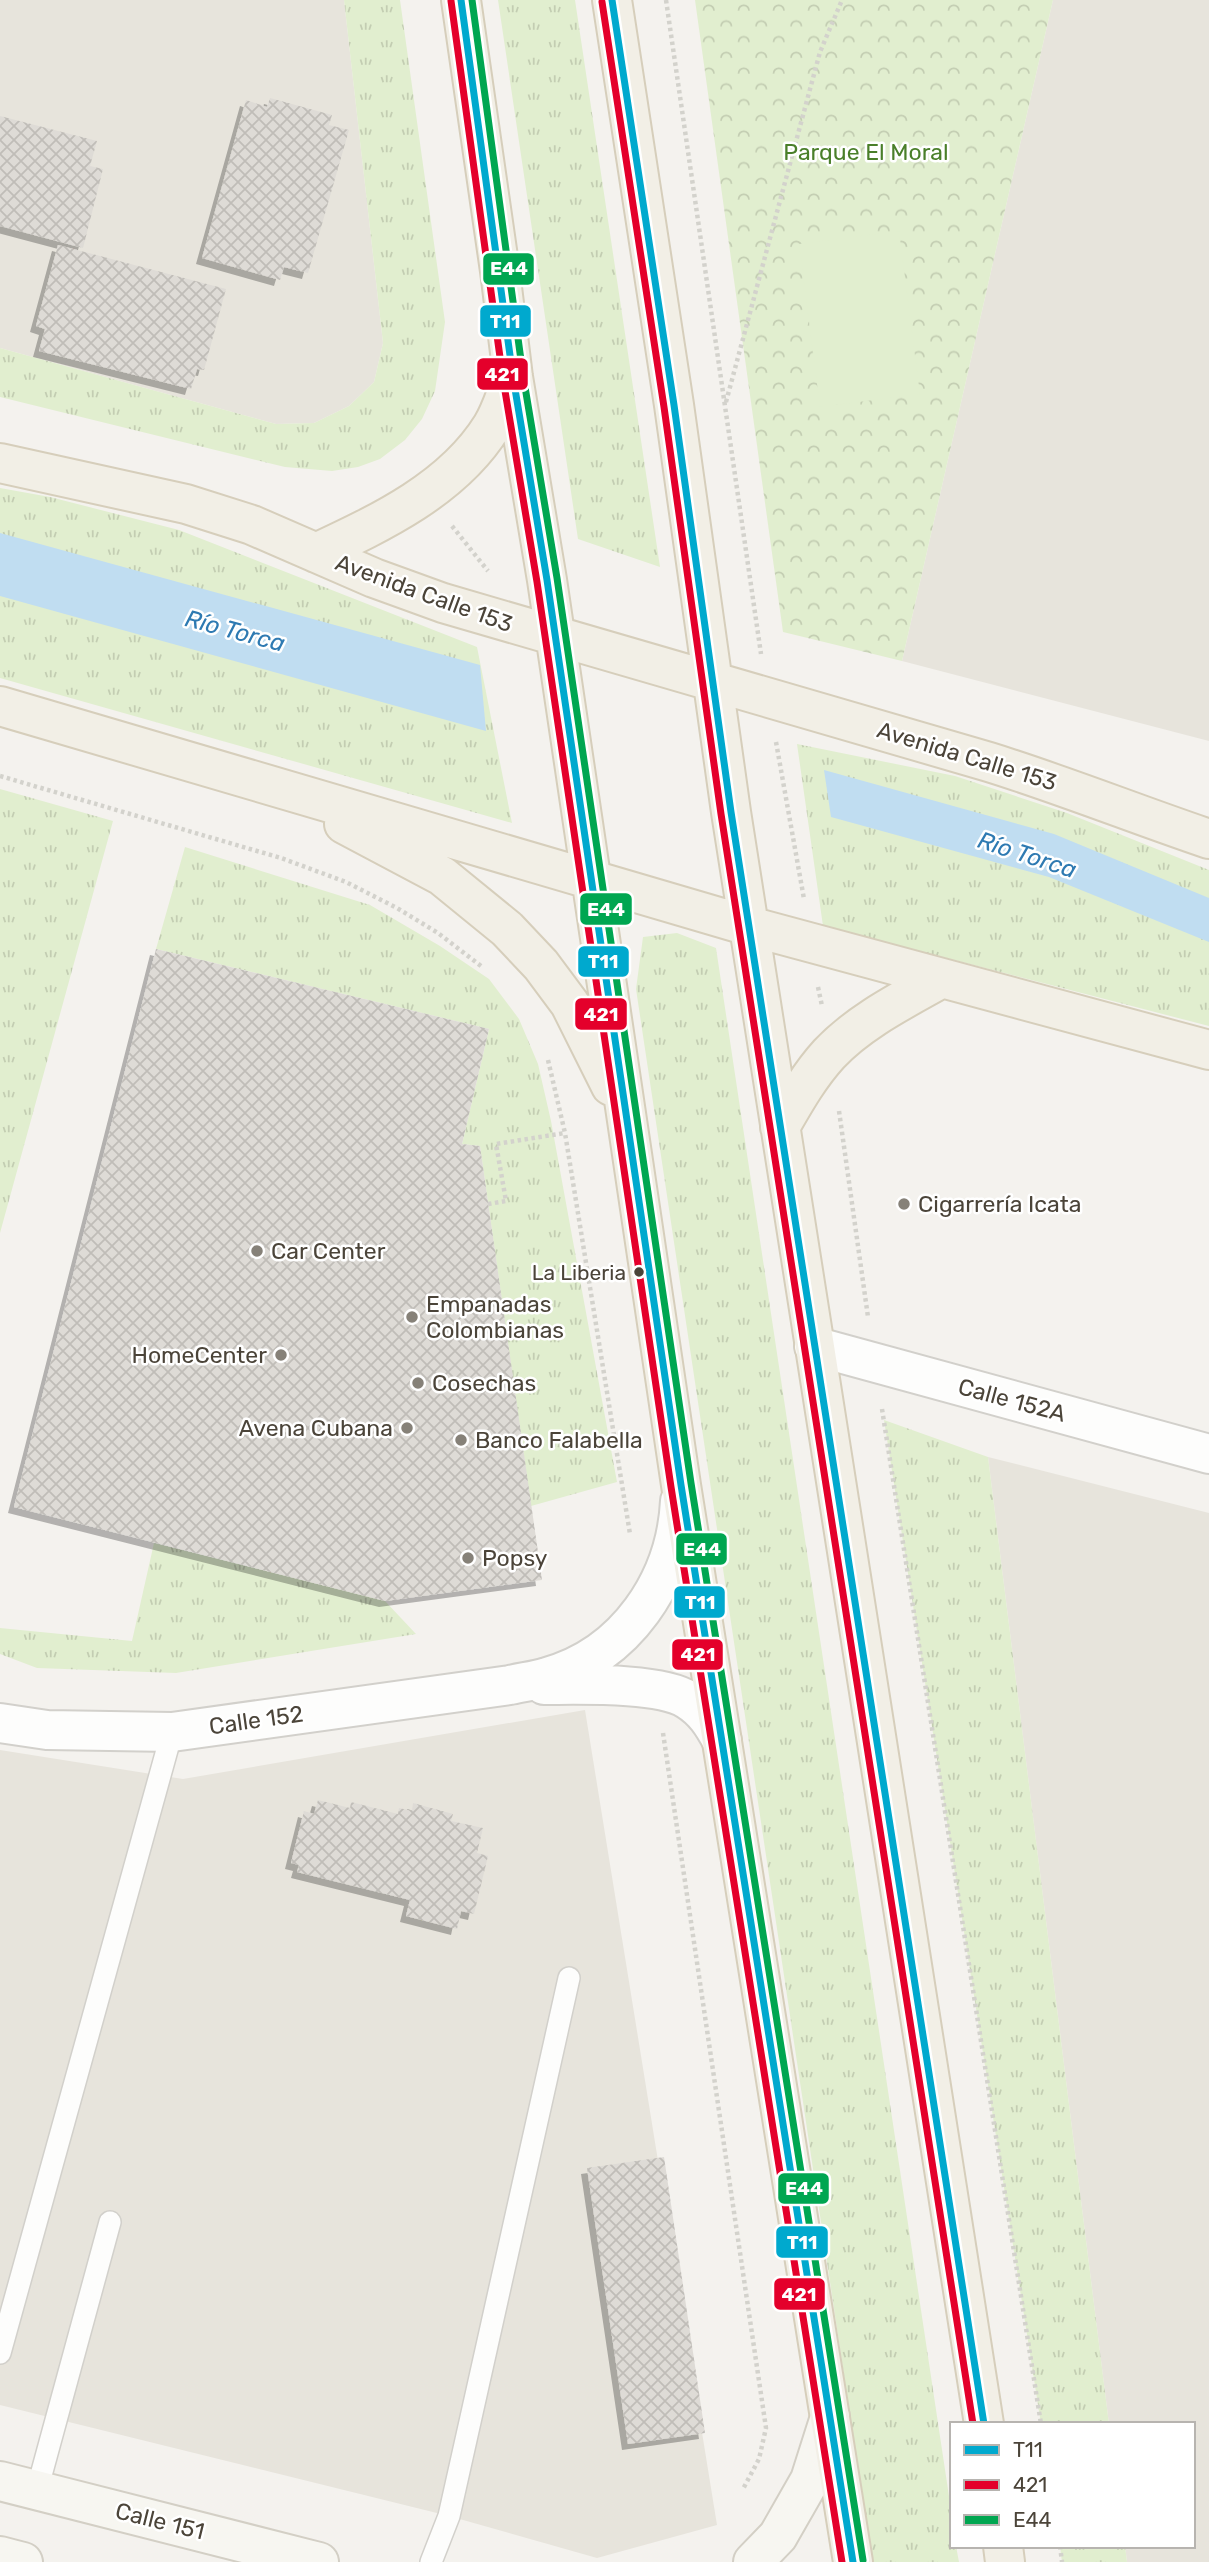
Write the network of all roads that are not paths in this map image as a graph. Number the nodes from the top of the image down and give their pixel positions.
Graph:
1 (461, 0) edge
2 (612, 0) edge
3 (513, 377) junction
4 (0, 463) edge
5 (316, 553) junction
6 (555, 637) junction
7 (713, 682) junction
8 (0, 706) edge
9 (255, 779) junction
10 (1209, 839) edge
11 (591, 879) junction
12 (749, 926) junction
13 (942, 978) junction
14 (1209, 1051) edge
15 (628, 1121) junction
16 (780, 1127) junction
17 (814, 1346) junction
18 (1209, 1454) edge
19 (681, 1485) junction
20 (510, 1685) junction
21 (0, 1723) edge
22 (172, 1732) junction
23 (722, 1741) junction
24 (569, 1978) dead end
25 (110, 2221) dead end
26 (0, 2353) edge
27 (830, 2417) junction
28 (984, 2422) edge
29 (0, 2481) edge
30 (37, 2490) junction
31 (0, 2556) edge
32 (23, 2562) edge
33 (319, 2562) edge
34 (431, 2562) edge
35 (753, 2562) edge
36 (853, 2562) edge

1 - 3 main road
2 - 7 main road
3 - 5 main road
3 - 6 main road
4 - 5 main road, Avenida Calle 153
5 - 6 main road, Avenida Calle 153
6 - 7 main road, Avenida Calle 153
6 - 11 main road
7 - 10 main road, Avenida Calle 153
7 - 12 main road
8 - 9 main road
9 - 11 main road
9 - 15 main road
11 - 12 main road
11 - 15 main road
12 - 13 main road
12 - 16 main road
13 - 14 main road
13 - 16 main road
15 - 19 main road
16 - 17 main road
17 - 18 street, Calle 152A
17 - 28 main road
19 - 20 street, Calle 152
19 - 23 main road
20 - 22 street, Calle 152
20 - 23 street, Calle 152
21 - 22 street, Calle 152
22 - 26 lane
23 - 27 main road
24 - 34 lane
25 - 30 lane
27 - 35 street
27 - 36 main road
29 - 30 street, Calle 151
30 - 33 street, Calle 151
31 - 32 street

